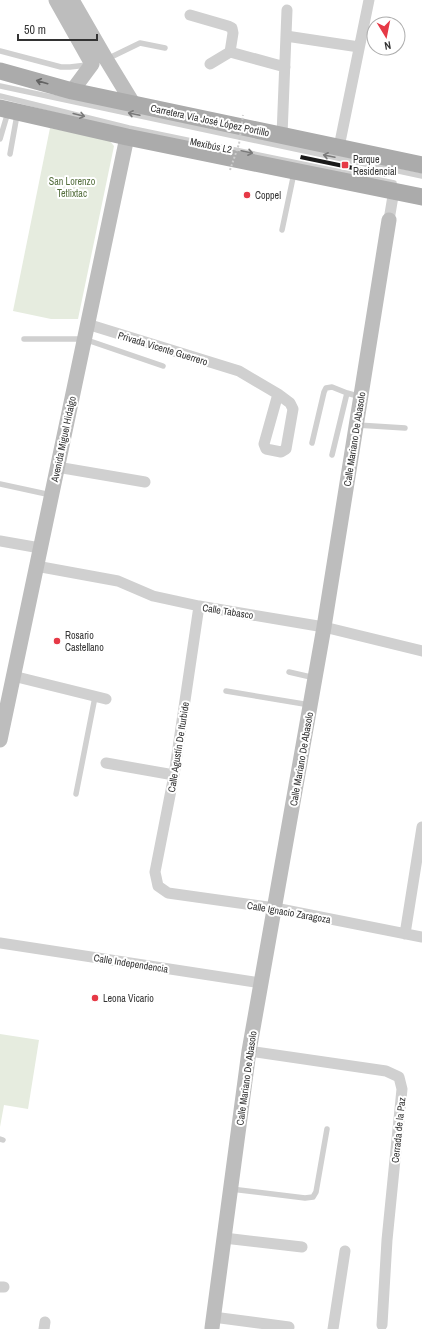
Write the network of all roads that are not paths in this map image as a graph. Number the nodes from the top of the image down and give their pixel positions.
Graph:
1 (56, 0) edge
2 (72, 0) edge
3 (369, 0) edge
4 (287, 10) dead end
5 (190, 15) dead end
6 (286, 36) junction
7 (165, 48) dead end
8 (359, 48) junction
9 (0, 51) edge
10 (230, 52) junction
11 (99, 62) junction
12 (210, 64) dead end
13 (285, 67) junction
14 (0, 71) edge
15 (0, 86) edge
16 (72, 91) junction
17 (134, 104) junction
18 (6, 107) edge
19 (282, 136) junction
20 (127, 137) junction
21 (0, 139) edge
22 (339, 147) junction
23 (10, 154) dead end
24 (422, 165) edge
25 (295, 170) junction
26 (422, 176) edge
27 (397, 187) junction
28 (422, 197) edge
29 (390, 220) joint
30 (282, 230) dead end
31 (87, 324) junction
32 (24, 339) dead end
33 (84, 339) junction
34 (163, 366) dead end
35 (278, 394) junction
36 (354, 395) junction
37 (357, 425) junction
38 (405, 428) dead end
39 (312, 443) dead end
40 (332, 455) dead end
41 (57, 467) junction
42 (145, 482) dead end
43 (0, 484) edge
44 (51, 495) junction
45 (0, 541) edge
46 (40, 548) junction
47 (36, 566) junction
48 (200, 606) junction
49 (324, 627) junction
50 (422, 651) edge
51 (289, 672) dead end
52 (13, 676) junction
53 (315, 678) junction
54 (226, 691) dead end
55 (94, 697) junction
56 (106, 699) dead end
57 (311, 705) junction
58 (0, 740) edge
59 (106, 763) dead end
60 (174, 775) junction
61 (76, 794) dead end
62 (422, 827) edge
63 (158, 886) joint
64 (275, 908) junction
65 (405, 934) junction
66 (422, 937) edge
67 (0, 943) edge
68 (261, 983) junction
69 (249, 1051) junction
70 (327, 1129) dead end
71 (230, 1189) junction
72 (224, 1238) junction
73 (302, 1247) dead end
74 (345, 1251) dead end
75 (382, 1325) dead end
76 (212, 1326) edge
77 (289, 1327) dead end
78 (333, 1329) edge

1 - 11 street
2 - 11 street
3 - 8 street
4 - 6 street
5 - 10 street
6 - 8 street
6 - 13 street
7 - 11 lane
8 - 22 street
9 - 11 lane
10 - 12 street
10 - 13 street
11 - 16 street
11 - 17 street
13 - 19 street
16 -> 14 main road, Carretera Vía José López Portillo
26 -> 15 lane, Mexibús L2
16 - 17 main road, Carretera Vía José López Portillo
17 - 19 main road, Carretera Vía José López Portillo
18 - 20 main road
18 - 21 lane
18 - 23 lane
18 -> 27 lane, Mexibús L2
19 - 22 main road, Carretera Vía José López Portillo
20 - 25 main road
20 - 31 street, Avenida Miguel Hidalgo
22 - 24 main road, Carretera Vía José López Portillo
25 - 27 main road
25 - 30 lane
27 - 28 main road
27 - 29 street, Calle Mariano De Abasolo
29 - 36 street, Calle Mariano De Abasolo
31 - 33 street, Avenida Miguel Hidalgo
31 - 35 street, Privada Vicente Guerrero
32 - 33 lane
33 - 34 lane
33 - 41 street, Avenida Miguel Hidalgo
35 - 35 street, Privada Vicente Guerrero
36 - 37 street, Calle Mariano De Abasolo
36 - 39 lane
36 - 40 lane
37 - 38 lane
37 - 49 street, Calle Mariano De Abasolo
41 - 42 street
41 - 44 street, Avenida Miguel Hidalgo
43 - 44 lane
44 - 46 street, Avenida Miguel Hidalgo
45 - 46 street
46 - 47 street, Avenida Miguel Hidalgo
47 - 48 street, Calle Tabasco
47 - 52 street, Avenida Miguel Hidalgo
48 - 49 street, Calle Tabasco
48 - 60 street, Calle Agustín De Iturbide
49 - 50 street, Calle Tabasco
49 - 53 street, Calle Mariano De Abasolo
51 - 53 lane
52 - 55 street
52 - 58 street, Avenida Miguel Hidalgo
53 - 57 street, Calle Mariano De Abasolo
54 - 57 lane
55 - 56 street
55 - 61 lane
57 - 64 street, Calle Mariano De Abasolo
59 - 60 street
60 - 63 street, Calle Agustín De Iturbide
62 - 65 street
63 - 64 street, Calle Ignacio Zaragoza
64 - 65 street, Calle Ignacio Zaragoza
64 - 68 street, Calle Mariano De Abasolo
65 - 66 street, Calle Ignacio Zaragoza
67 - 68 street, Calle Independencia
68 - 69 street, Calle Mariano De Abasolo
69 - 71 street, Calle Mariano De Abasolo
69 - 75 street, Cerrada de la Paz
70 - 71 lane
71 - 72 street, Calle Mariano De Abasolo
72 - 73 street
72 - 76 street, Calle Mariano De Abasolo
74 - 78 street
76 - 77 street

